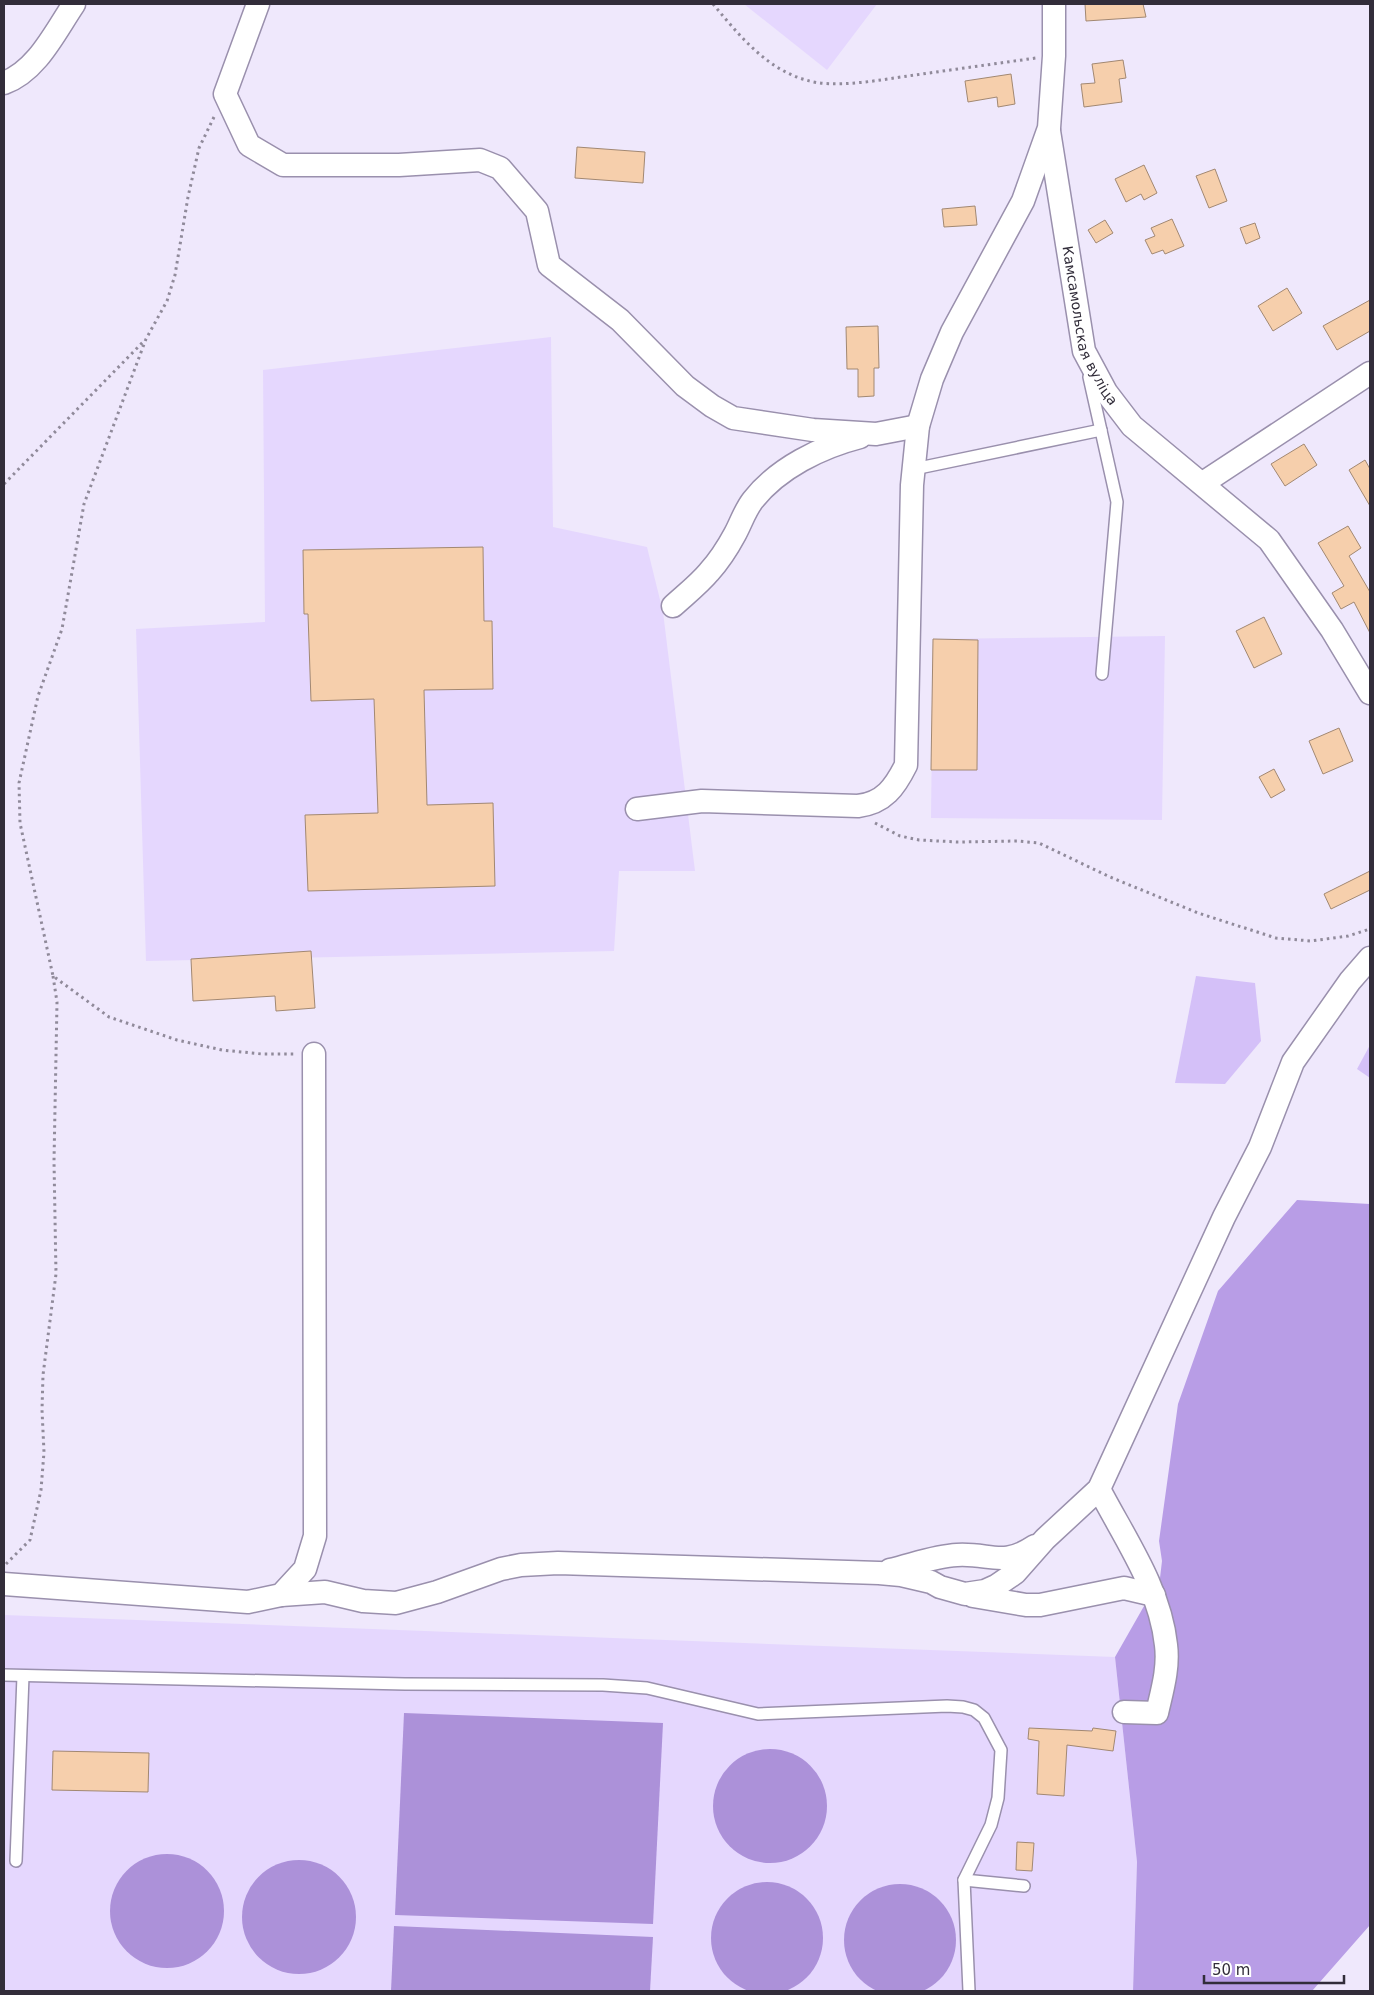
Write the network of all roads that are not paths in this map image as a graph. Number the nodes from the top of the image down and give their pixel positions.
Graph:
1 (74, 4) edge
2 (258, 4) edge
3 (1054, 4) edge
4 (4, 83) edge
5 (1049, 128) junction
6 (1084, 351) junction
7 (1370, 373) edge
8 (918, 426) junction
9 (1101, 430) junction
10 (876, 434) junction
11 (914, 469) junction
12 (1203, 483) junction
13 (673, 606) dead end
14 (1102, 674) dead end
15 (1370, 693) edge
16 (637, 809) dead end
17 (1370, 958) edge
18 (314, 1054) road end
19 (1099, 1489) junction
20 (1045, 1539) junction
21 (879, 1572) junction
22 (4, 1584) edge
23 (965, 1594) junction
24 (1154, 1594) junction
25 (281, 1595) junction
26 (4, 1675) edge
27 (23, 1676) junction
28 (1124, 1712) dead end
29 (16, 1861) dead end
30 (964, 1880) junction
31 (1024, 1886) dead end
32 (969, 1991) edge

1 - 4 street
2 - 10 street
3 - 5 street, Камсамольская вуліца
5 - 6 street, Камсамольская вуліца
5 - 8 street, Камсамольская вуліца
6 - 9 lane
6 - 12 street, Камсамольская вуліца
7 - 12 street
8 - 10 street
8 - 11 street, Камсамольская вуліца
9 - 11 lane
9 - 14 lane
10 - 13 street
11 - 16 street, Камсамольская вуліца
12 - 15 street, Камсамольская вуліца
17 - 19 street
18 - 25 street
19 - 20 street
19 - 24 street
20 - 21 street
20 - 23 street
21 - 23 street
21 - 25 street
22 - 25 street
23 - 24 street
24 - 28 street
26 - 27 lane
27 - 29 lane
27 - 30 lane
30 - 31 lane
30 - 32 lane

